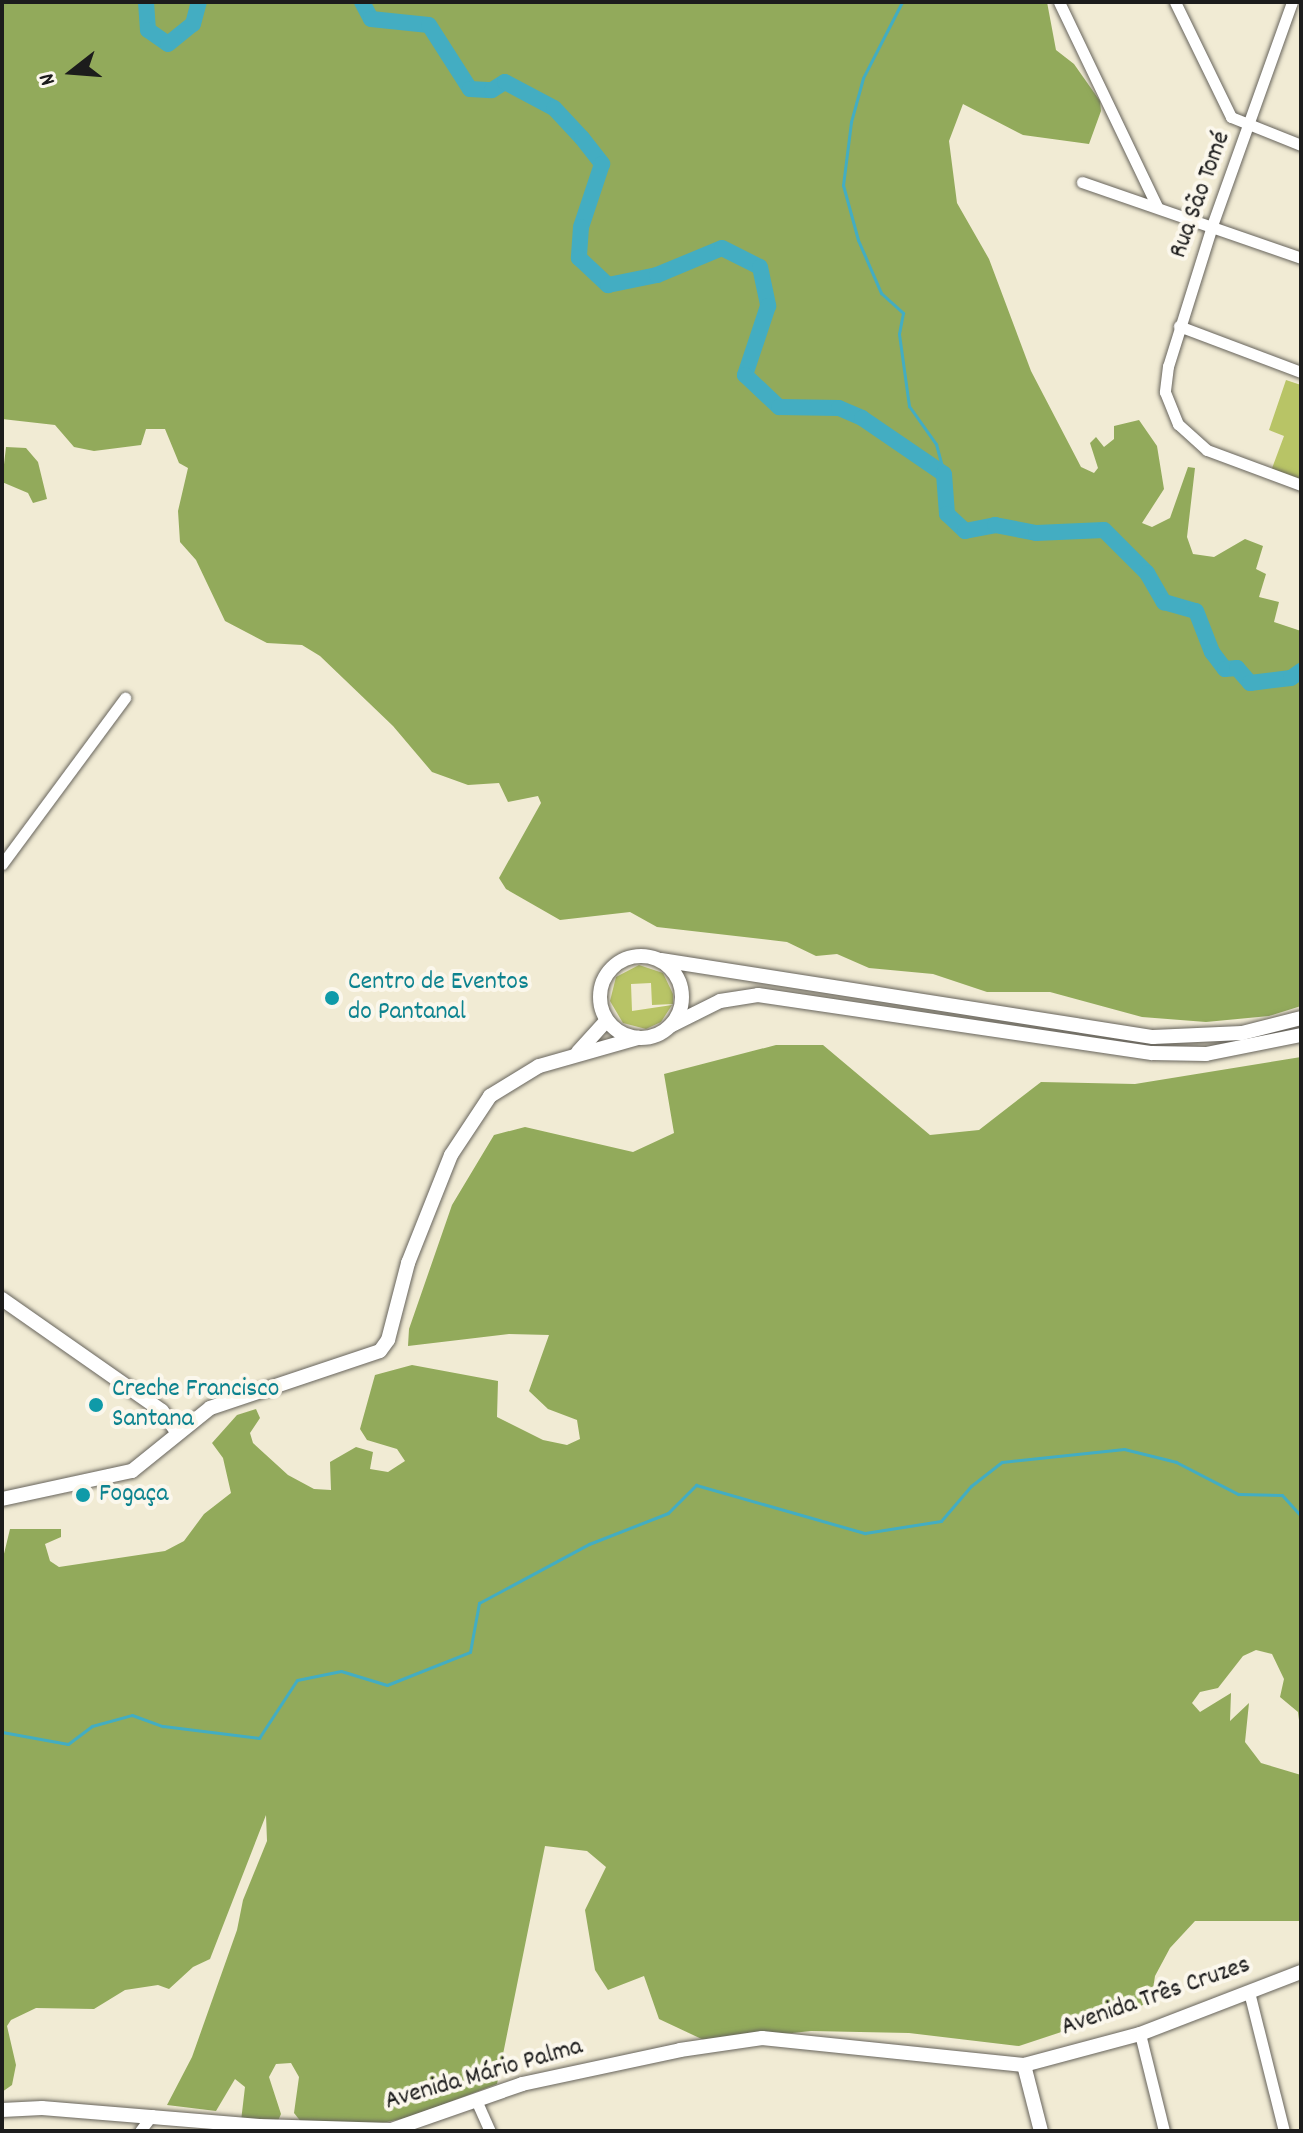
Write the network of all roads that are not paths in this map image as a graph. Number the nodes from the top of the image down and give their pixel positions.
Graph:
1 (1059, 2) edge
2 (1175, 2) edge
3 (1292, 2) edge
4 (1301, 15) edge
5 (1249, 126) junction
6 (1301, 145) edge
7 (1082, 182) dead end
8 (1157, 207) junction
9 (1212, 226) junction
10 (1301, 258) edge
11 (1179, 326) junction
12 (1301, 372) edge
13 (1301, 485) edge
14 (125, 698) dead end
15 (2, 864) edge
16 (661, 960) junction
17 (1301, 1018) edge
18 (607, 1020) junction
19 (670, 1026) junction
20 (1301, 1035) edge
21 (638, 1038) junction
22 (573, 1055) junction
23 (2, 1299) edge
24 (162, 1411) junction
25 (200, 1414) junction
26 (178, 1433) junction
27 (2, 1499) edge
28 (1301, 1972) edge
29 (1249, 1992) junction
30 (1140, 2034) junction
31 (1024, 2065) junction
32 (476, 2100) junction
33 (2, 2110) edge
34 (152, 2115) junction
35 (257, 2129) edge
36 (140, 2131) edge
37 (374, 2131) edge
38 (392, 2131) edge
39 (490, 2131) edge
40 (1041, 2131) edge
41 (1164, 2131) edge
42 (1284, 2131) edge

1 - 8 street
2 - 5 street
3 - 4 street
3 - 5 street, Rua São Tomé
5 - 6 street
5 - 9 street, Rua São Tomé
7 - 8 street
8 - 9 street
9 - 10 street
9 - 11 street, Rua São Tomé
11 - 12 street
11 - 13 street, Rua São Tomé
14 - 15 street
16 - 17 main road
16 - 18 main road
16 - 19 main road
18 - 21 main road
18 - 22 main road
19 - 20 main road
19 - 21 main road
21 - 22 main road
22 - 25 main road
23 - 24 main road
24 - 25 main road
24 - 26 main road
25 - 26 main road
26 - 27 main road
28 - 29 main road, Avenida Três Cruzes
29 - 30 main road, Avenida Três Cruzes
29 - 42 street
30 - 31 main road, Avenida Três Cruzes
30 - 41 street
31 - 32 main road, Avenida Mário Palma
31 - 40 main road
32 - 38 main road, Avenida Mário Palma
32 - 39 street
33 - 34 main road, Avenida Mário Palma
34 - 35 main road, Avenida Mário Palma
34 - 36 street
35 - 37 main road, Avenida Mário Palma
37 - 38 main road, Avenida Mário Palma

